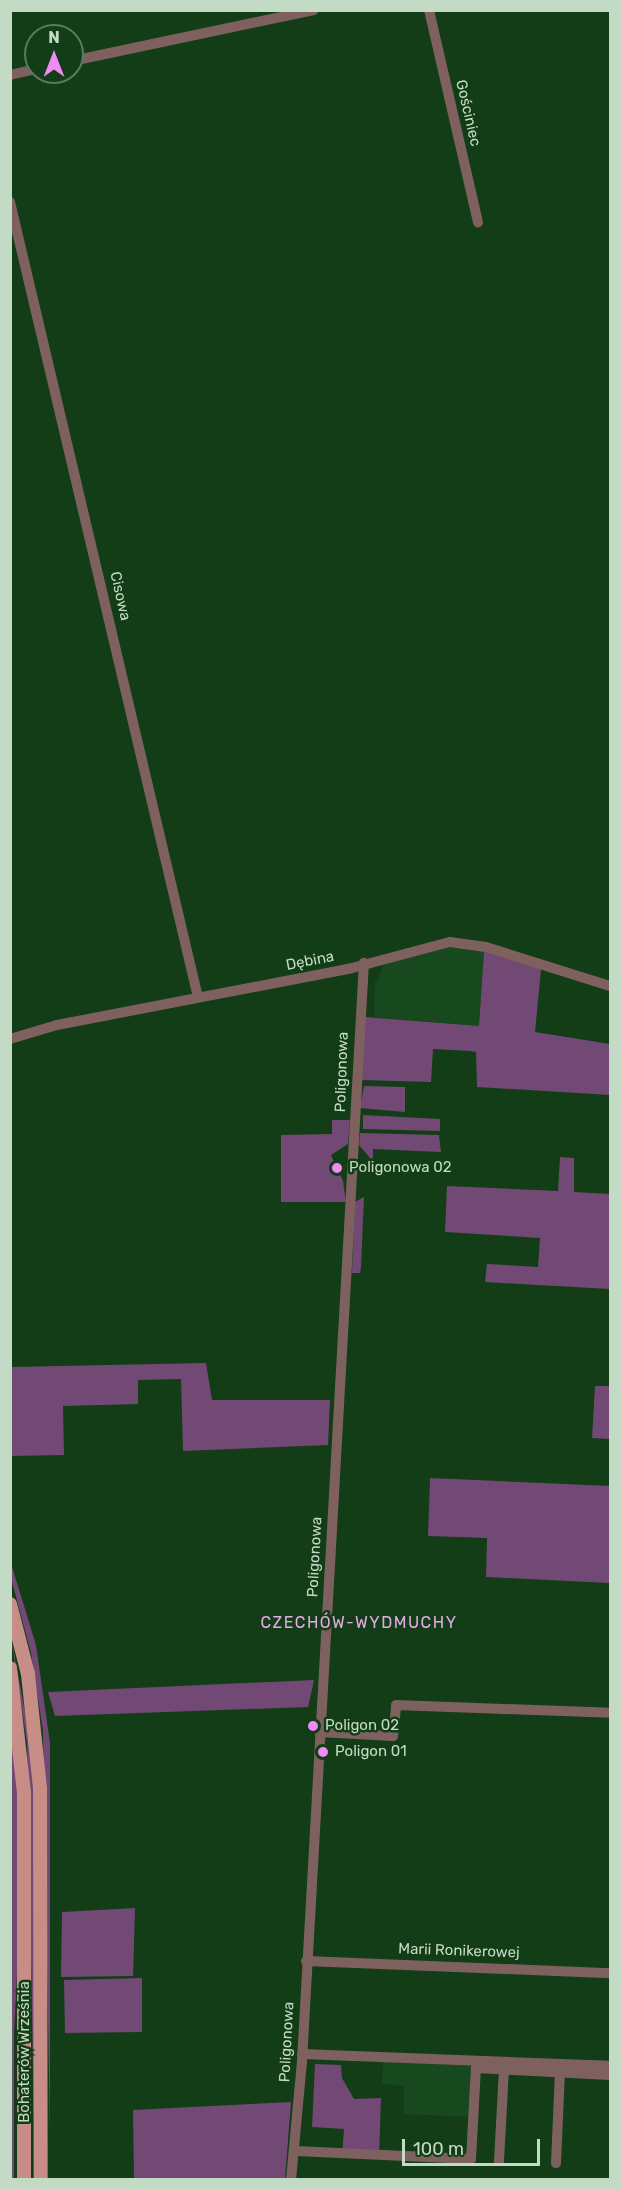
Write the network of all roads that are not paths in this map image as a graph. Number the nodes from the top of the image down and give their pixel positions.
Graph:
1 (314, 10) edge
2 (429, 10) edge
3 (249, 16) edge
4 (84, 58) edge
5 (10, 202) edge
6 (478, 222) dead end
7 (364, 963) junction
8 (352, 968) junction
9 (362, 980) junction
10 (610, 986) edge
11 (198, 997) junction
12 (10, 1038) edge
13 (10, 1604) edge
14 (10, 1668) edge
15 (610, 1713) edge
16 (319, 1732) junction
17 (306, 1961) junction
18 (610, 1973) edge
19 (302, 2054) junction
20 (610, 2066) edge
21 (504, 2070) junction
22 (560, 2072) junction
23 (610, 2075) edge
24 (296, 2151) junction
25 (500, 2161) dead end
26 (556, 2163) dead end
27 (24, 2180) edge
28 (41, 2180) edge
29 (291, 2180) edge
30 (297, 2180) edge

1 - 3 street
2 - 6 street, Gościniec
3 - 4 street
5 - 11 street, Cisowa
7 - 8 street, Dębina
7 - 9 street, Poligonowa
7 - 10 street, Dębina
8 - 9 street
8 - 11 street, Dębina
9 - 16 street, Poligonowa
11 - 12 street, Dębina
13 - 28 main road, Bohaterów Września
14 - 27 main road, Bohaterów Września
15 - 16 street
16 - 17 street, Poligonowa
17 - 18 street, Marii Ronikerowej
17 - 19 street, Poligonowa
19 - 20 street
19 - 24 street, Poligonowa
21 - 22 street
21 - 24 street
21 - 25 street
22 - 23 street
22 - 26 street
24 - 29 street, Poligonowa
24 - 30 street, Poligonowa

